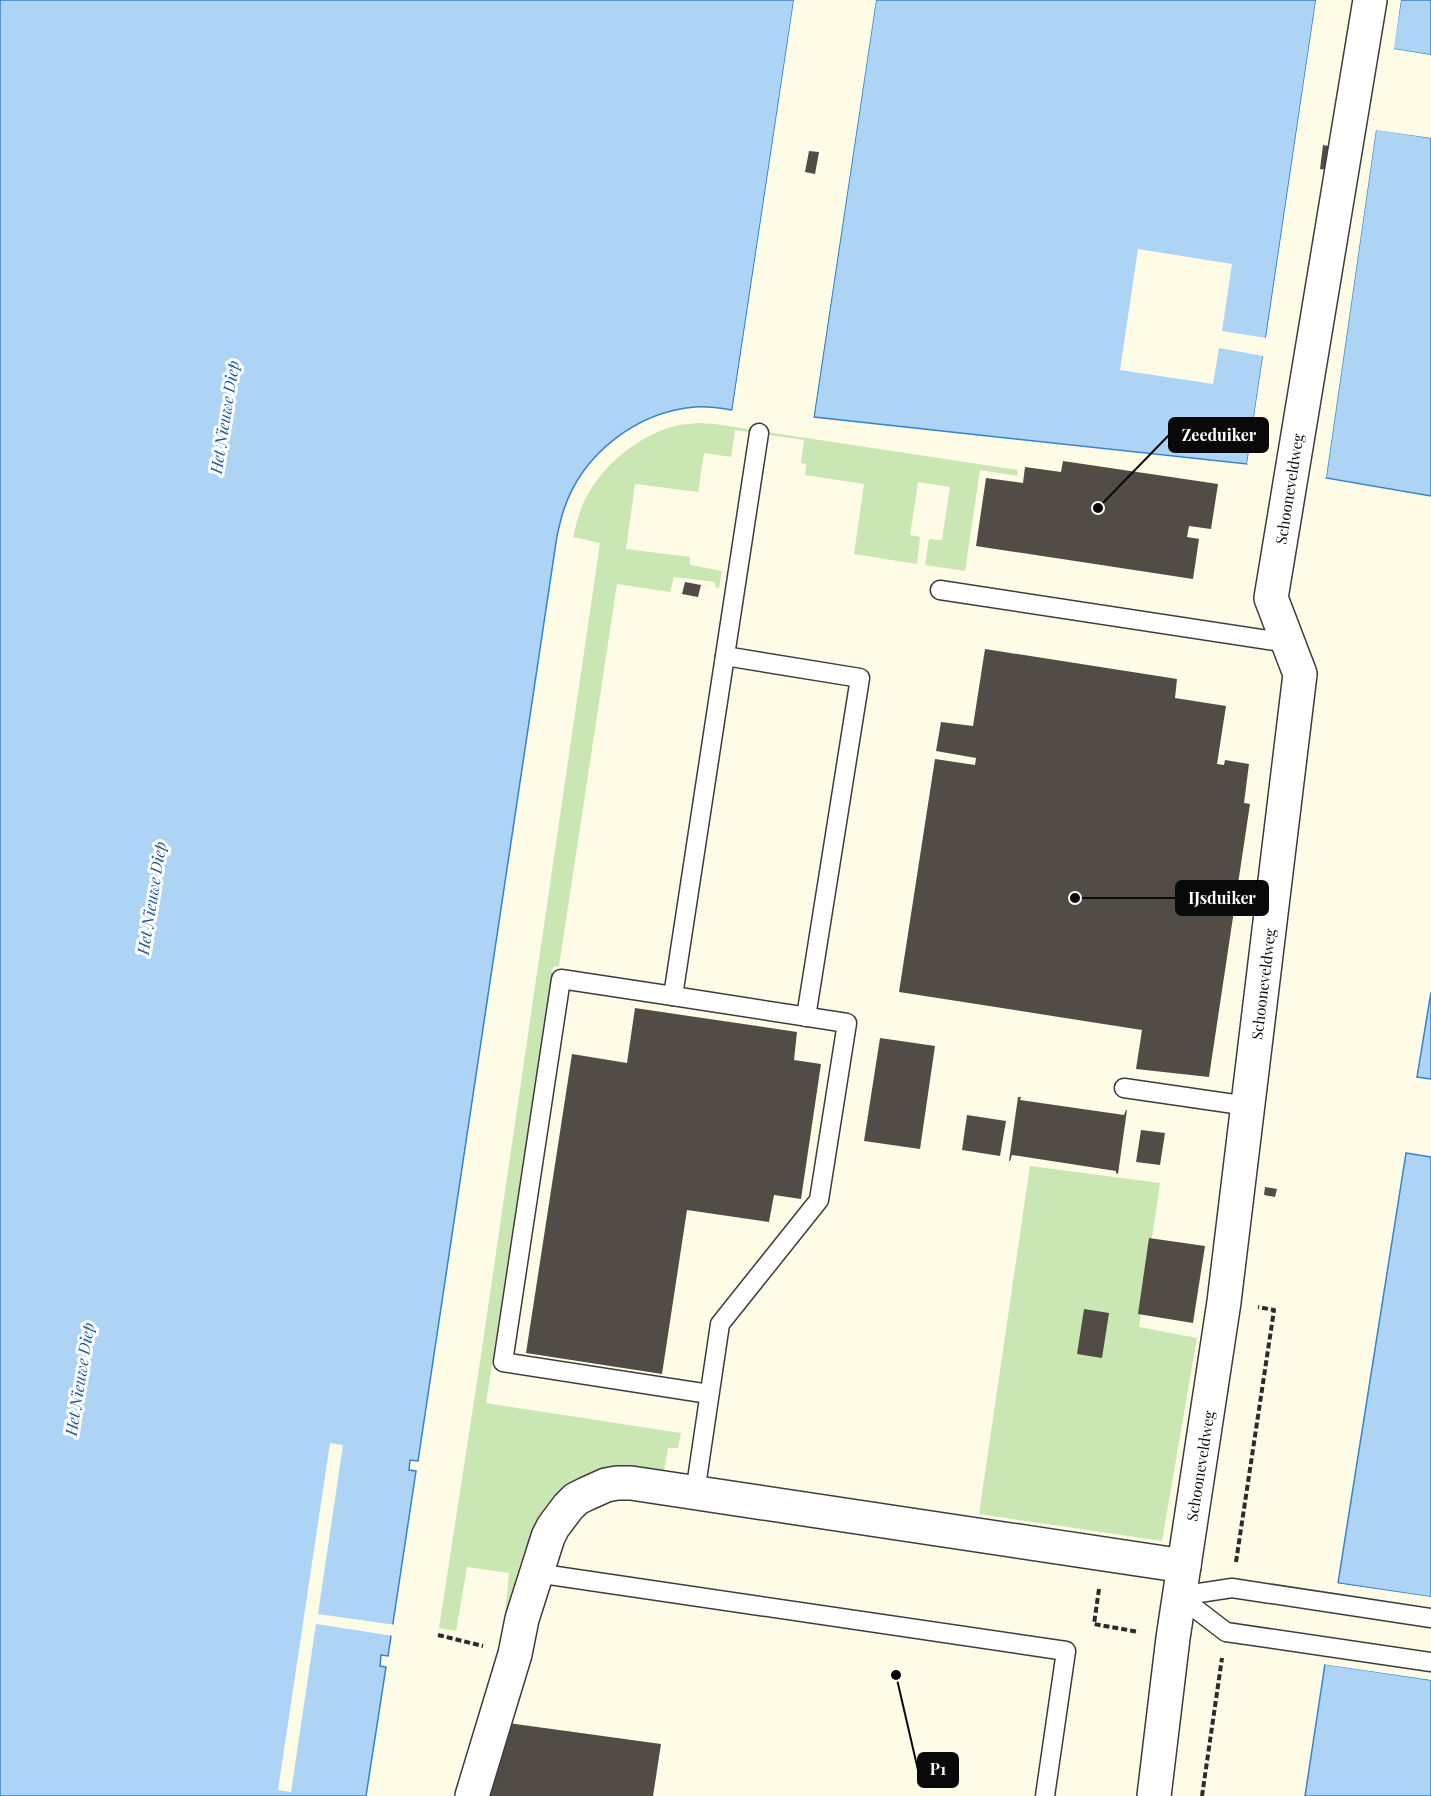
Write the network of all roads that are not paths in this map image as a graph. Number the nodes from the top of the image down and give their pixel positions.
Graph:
1 (1370, 0) edge
2 (759, 434) dead end
3 (940, 590) dead end
4 (1288, 643) junction
5 (725, 656) junction
6 (673, 996) junction
7 (806, 1017) junction
8 (1124, 1088) dead end
9 (1248, 1106) junction
10 (709, 1394) junction
11 (694, 1492) junction
12 (536, 1573) junction
13 (1182, 1581) junction
14 (1431, 1618) edge
15 (1431, 1662) edge
16 (472, 1796) edge
17 (1045, 1796) edge
18 (1154, 1796) edge

1 - 4 street, Schooneveldweg
2 - 5 lane
3 - 4 lane
4 - 9 street, Schooneveldweg
5 - 6 lane
5 - 7 lane
6 - 7 lane
6 - 10 lane
7 - 10 lane
8 - 9 lane
9 - 13 street, Schooneveldweg
10 - 11 lane
11 - 12 street
11 - 13 street
12 - 16 street
12 - 17 lane
13 - 14 lane
13 - 15 lane
13 - 18 street, Schooneveldweg

